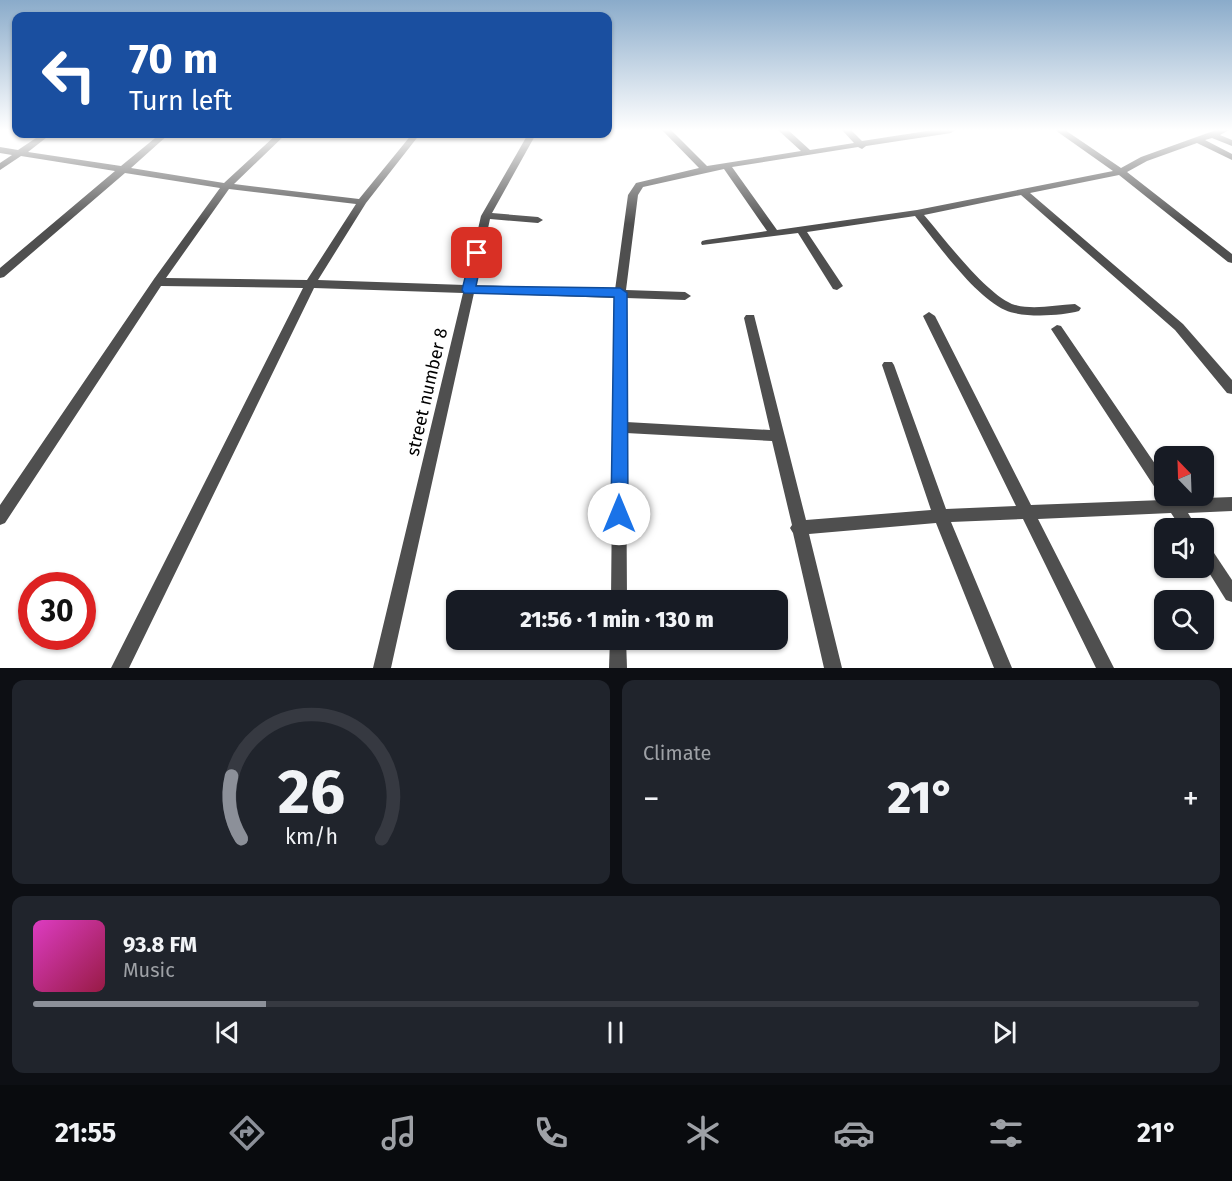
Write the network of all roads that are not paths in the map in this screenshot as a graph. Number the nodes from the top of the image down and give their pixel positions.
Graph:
1 (76, 161) edge
2 (131, 161) edge
3 (253, 161) edge
4 (394, 161) edge
5 (517, 161) edge
6 (697, 161) edge
7 (752, 161) edge
8 (1105, 161) edge
9 (1140, 161) edge
10 (726, 165) junction
11 (122, 168) junction
12 (705, 169) junction
13 (1121, 172) junction
14 (226, 186) junction
15 (1023, 192) junction
16 (362, 202) junction
17 (917, 213) junction
18 (486, 216) junction
19 (538, 220) dead end
20 (801, 230) junction
21 (774, 233) junction
22 (706, 243) dead end
23 (1232, 259) edge
24 (0, 274) edge
25 (158, 282) junction
26 (310, 284) junction
27 (837, 286) dead end
28 (468, 290) junction
29 (620, 293) junction
30 (685, 296) dead end
31 (1075, 308) dead end
32 (929, 316) dead end
33 (750, 318) dead end
34 (1058, 328) dead end
35 (888, 365) dead end
36 (1232, 389) edge
37 (620, 427) junction
38 (777, 436) junction
39 (1154, 474) edge
40 (1154, 503) edge
41 (1214, 503) edge
42 (1232, 504) edge
43 (1030, 514) junction
44 (941, 516) junction
45 (0, 518) edge
46 (798, 528) junction
47 (1214, 566) edge
48 (619, 590) edge
49 (1232, 594) edge
50 (618, 650) edge
51 (120, 668) edge
52 (381, 668) edge
53 (618, 668) edge
54 (833, 668) edge
55 (1003, 668) edge
56 (1106, 668) edge

1 - 11 street
2 - 11 street
3 - 14 street
4 - 16 street
5 - 18 street, street number 8
6 - 12 street
7 - 10 street
8 - 13 street
9 - 13 street
10 - 12 street
10 - 21 street
11 - 14 street
11 - 24 street
12 - 29 street
13 - 15 street
13 - 23 street
14 - 16 street
14 - 25 street
15 - 17 street
15 - 36 street
16 - 26 street
17 - 20 street
17 - 31 street
18 - 19 street
18 - 28 street, street number 8
20 - 21 street
20 - 27 street
21 - 22 street
25 - 26 street
25 - 45 street
26 - 28 street
26 - 51 street
28 - 29 street
28 - 52 street, street number 8
29 - 30 street
29 - 37 street
32 - 43 street
33 - 38 street
34 - 39 street
35 - 44 street
37 - 38 street
37 - 48 street
38 - 46 street
40 - 43 street
41 - 42 street
43 - 44 street
43 - 56 street
44 - 46 street
44 - 55 street
46 - 54 street
47 - 49 street
50 - 53 street

